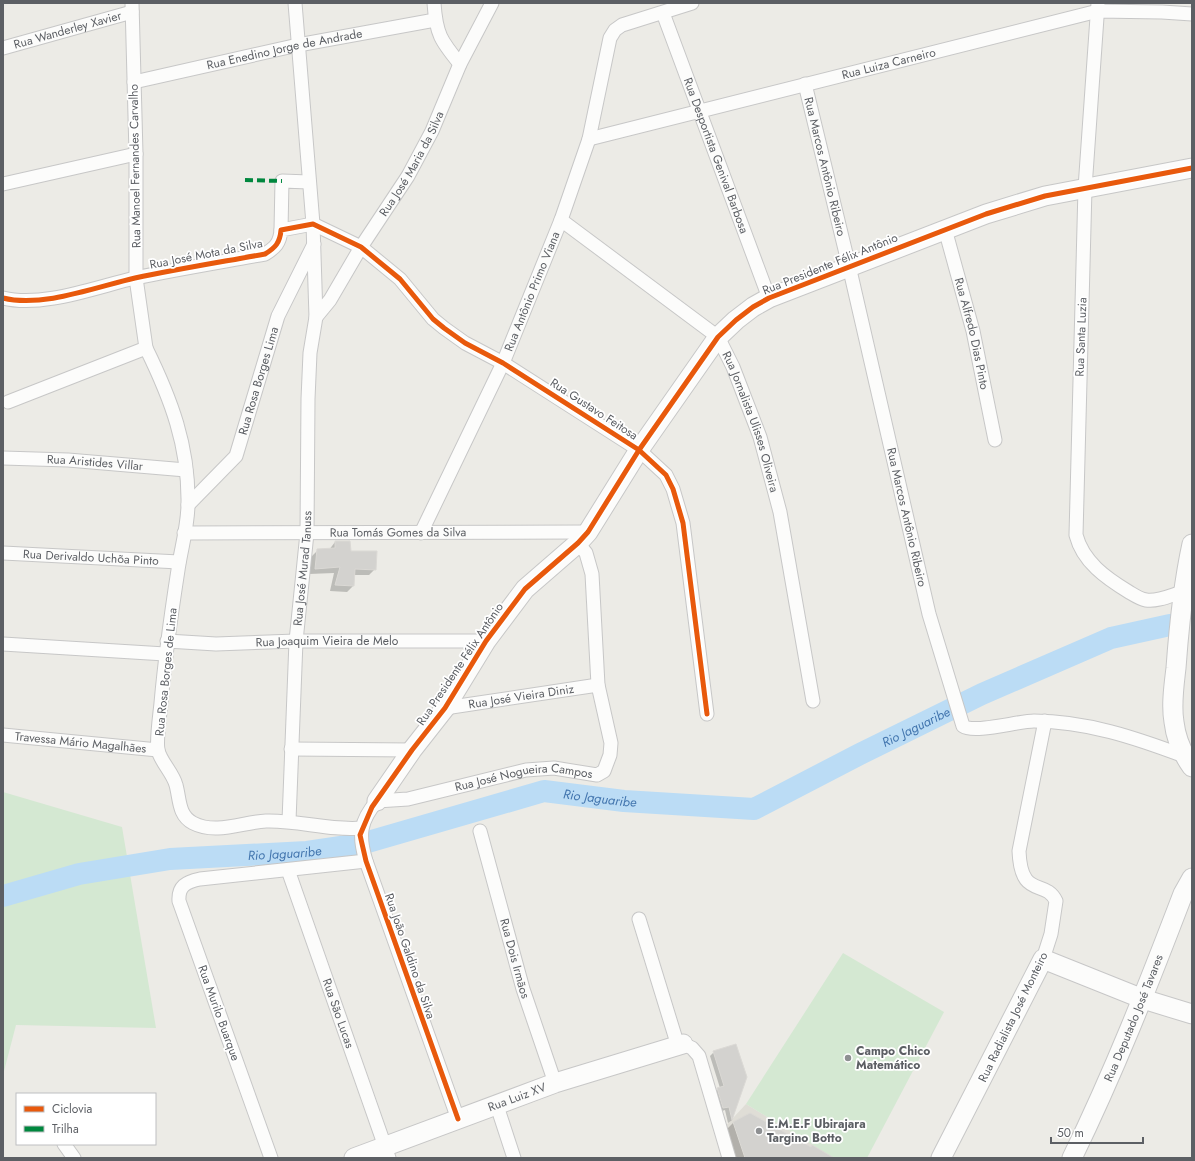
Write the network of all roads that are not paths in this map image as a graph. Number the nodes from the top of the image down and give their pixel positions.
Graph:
1 (294, 3) edge
2 (434, 3) edge
3 (492, 3) edge
4 (692, 3) edge
5 (1098, 7) edge
6 (132, 8) edge
7 (663, 13) junction
8 (1192, 14) edge
9 (435, 20) junction
10 (298, 45) junction
11 (3, 48) edge
12 (460, 64) junction
13 (134, 82) junction
14 (805, 84) junction
15 (699, 112) junction
16 (588, 139) junction
17 (136, 154) junction
18 (1192, 168) edge
19 (309, 182) junction
20 (3, 184) edge
21 (1085, 188) junction
22 (560, 220) junction
23 (313, 224) junction
24 (945, 229) junction
25 (281, 230) junction
26 (314, 244) junction
27 (361, 247) junction
28 (849, 266) junction
29 (136, 278) junction
30 (3, 298) edge
31 (769, 298) junction
32 (316, 317) junction
33 (718, 337) junction
34 (146, 348) junction
35 (503, 363) junction
36 (8, 402) dead end
37 (995, 440) dead end
38 (639, 450) junction
39 (3, 458) edge
40 (186, 470) junction
41 (188, 505) junction
42 (184, 533) junction
43 (308, 533) junction
44 (421, 533) junction
45 (583, 537) junction
46 (1192, 544) edge
47 (3, 553) edge
48 (179, 562) junction
49 (1182, 592) junction
50 (486, 640) junction
51 (296, 641) junction
52 (3, 644) edge
53 (166, 647) junction
54 (598, 685) junction
55 (813, 701) dead end
56 (445, 708) junction
57 (707, 714) dead end
58 (1045, 721) junction
59 (3, 735) edge
60 (291, 749) junction
61 (158, 750) junction
62 (412, 750) junction
63 (1188, 761) edge
64 (377, 800) junction
65 (289, 820) junction
66 (480, 831) dead end
67 (361, 832) junction
68 (364, 857) junction
69 (288, 870) junction
70 (1192, 878) edge
71 (639, 919) dead end
72 (1043, 959) junction
73 (1143, 999) junction
74 (1192, 1014) edge
75 (680, 1045) junction
76 (555, 1083) junction
77 (497, 1106) junction
78 (458, 1119) junction
79 (65, 1145) edge
80 (387, 1153) edge
81 (74, 1158) edge
82 (271, 1158) edge
83 (354, 1158) edge
84 (514, 1158) edge
85 (729, 1158) edge
86 (942, 1158) edge
87 (1072, 1158) edge

1 - 10 street, Rua José Murad Tanuss
2 - 9 street
3 - 12 street, Rua José Maria da Silva
4 - 7 street
5 - 8 street, Rua Luiza Carneiro
5 - 14 street, Rua Luiza Carneiro
5 - 21 street, Rua Santa Luzia
6 - 11 street, Rua Wanderley Xavier
6 - 13 street, Rua Manoel Fernandes Carvalho
7 - 15 street, Rua Desportista Genival Barbosa
7 - 16 street, Rua Antônio Primo Viana
9 - 10 street, Rua Enedino Jorge de Andrade
9 - 12 street
10 - 13 street, Rua Enedino Jorge de Andrade
10 - 19 street, Rua José Murad Tanuss
12 - 27 street, Rua José Maria da Silva
13 - 17 street, Rua Manoel Fernandes Carvalho
14 - 15 street, Rua Luiza Carneiro
14 - 28 street, Rua Marcos Antônio Ribeiro
15 - 16 street, Rua Luiza Carneiro
15 - 31 street, Rua Desportista Genival Barbosa
16 - 22 street, Rua Antônio Primo Viana
17 - 20 street
17 - 29 street, Rua Manoel Fernandes Carvalho
18 - 21 street, Rua Presidente Félix Antônio
19 - 23 street, Rua José Murad Tanuss
19 - 25 street, Rua José Mota da Silva
21 - 24 street, Rua Presidente Félix Antônio
21 - 49 street, Rua Santa Luzia
22 - 33 street, Rua Jornalista Ulisses Oliveira
22 - 35 street, Rua Antônio Primo Viana
23 - 25 street
23 - 26 street, Rua José Murad Tanuss
23 - 27 street, Rua Gustavo Feitosa
24 - 28 street, Rua Presidente Félix Antônio
24 - 37 street, Rua Alfredo Dias Pinto
25 - 29 street, Rua José Mota da Silva
26 - 32 street, Rua José Murad Tanuss
26 - 41 street, Rua Rosa Borges Lima
27 - 32 street, Rua José Maria da Silva
27 - 35 street, Rua Gustavo Feitosa
28 - 31 street, Rua Presidente Félix Antônio
28 - 58 street, Rua Marcos Antônio Ribeiro
29 - 30 street, Rua José Mota da Silva
29 - 34 street, Rua Manoel Fernandes Carvalho
31 - 33 street, Rua Presidente Félix Antônio
32 - 43 street, Rua José Murad Tanuss
33 - 38 street, Rua Presidente Félix Antônio
33 - 55 street, Rua Jornalista Ulisses Oliveira
34 - 36 street
34 - 40 street, Rua Rosa Borges de Lima
35 - 38 street, Rua Gustavo Feitosa
35 - 44 street, Rua Antônio Primo Viana
38 - 45 street, Rua Presidente Félix Antônio
38 - 57 street, Rua Gustavo Feitosa
39 - 40 street, Rua Aristides Villar
40 - 41 street, Rua Rosa Borges de Lima
41 - 42 street, Rua Rosa Borges de Lima
42 - 43 street, Rua Tomás Gomes da Silva
42 - 48 street, Rua Rosa Borges de Lima
43 - 44 street, Rua Tomás Gomes da Silva
43 - 51 street, Rua José Murad Tanuss
44 - 45 street, Rua Tomás Gomes da Silva
45 - 50 street, Rua Presidente Félix Antônio
45 - 54 street, Rua José Nogueira Campos
46 - 49 street
47 - 48 street, Rua Derivaldo Uchõa Pinto
48 - 53 street, Rua Rosa Borges de Lima
49 - 63 street
50 - 51 street, Rua Joaquim Vieira de Melo
50 - 56 street, Rua Presidente Félix Antônio
51 - 53 street, Rua Joaquim Vieira de Melo
51 - 60 street, Rua José Murad Tanuss
52 - 53 street, Rua Joaquim Vieira de Melo
53 - 61 street, Rua Rosa Borges de Lima
54 - 56 street, Rua José Vieira Diniz
54 - 64 street, Rua José Nogueira Campos
56 - 62 street, Rua Presidente Félix Antônio
58 - 63 street, Rua Marcos Antônio Ribeiro
58 - 72 street, Rua Radialista José Monteiro
59 - 61 street, Travessa Mário Magalhães
60 - 62 street
60 - 65 street, Rua José Murad Tanuss
61 - 65 street, Rua Rosa Borges de Lima
62 - 64 street, Rua Presidente Félix Antônio
64 - 67 street
65 - 67 street, Rua Rosa Borges de Lima
66 - 76 street, Rua Dois Irmãos
67 - 68 street, Rua João Galdino da Silva
68 - 69 street
68 - 78 street, Rua João Galdino da Silva
69 - 80 street, Rua São Lucas
69 - 82 street, Rua Murilo Buarque
70 - 73 street, Rua Deputado José Tavares
71 - 75 street
72 - 73 street
72 - 86 street, Rua Radialista José Monteiro
73 - 74 street
73 - 87 street, Rua Deputado José Tavares
75 - 76 street, Rua Luiz XV
75 - 85 street
76 - 77 street, Rua Luiz XV
77 - 78 street, Rua Luiz XV
77 - 84 street
78 - 80 street, Rua Luiz XV
79 - 81 street
80 - 83 street, Rua Luiz XV

